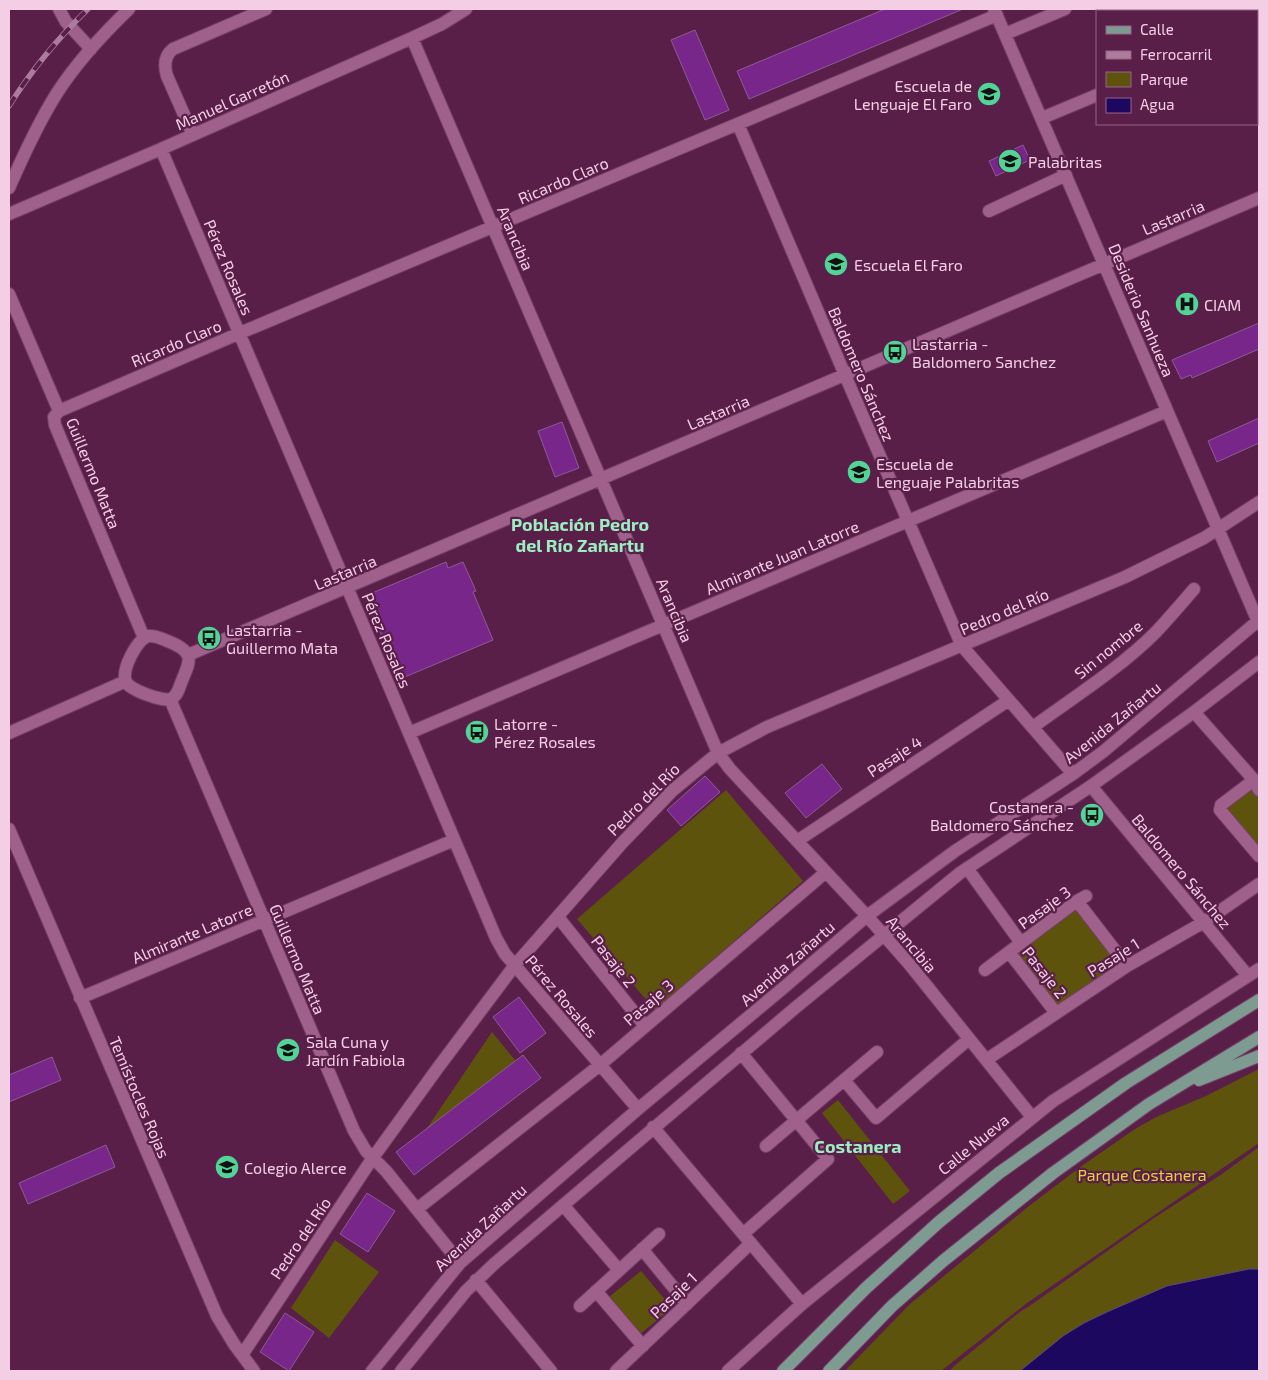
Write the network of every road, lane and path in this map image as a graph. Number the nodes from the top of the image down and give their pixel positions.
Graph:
1 (59, 9) edge
2 (129, 9) edge
3 (266, 9) edge
4 (1065, 9) edge
5 (457, 11) edge
6 (996, 12) edge
7 (1005, 34) junction
8 (412, 38) junction
9 (91, 49) junction
10 (1096, 95) edge
11 (1042, 118) junction
12 (738, 124) junction
13 (193, 135) junction
14 (161, 149) junction
15 (1066, 175) junction
16 (9, 188) edge
17 (1259, 198) edge
18 (989, 211) dead end
19 (9, 214) edge
20 (493, 227) junction
21 (1104, 264) junction
22 (9, 294) edge
23 (240, 333) junction
24 (845, 376) junction
25 (59, 411) junction
26 (1168, 411) junction
27 (601, 480) junction
28 (1259, 502) edge
29 (907, 521) junction
30 (1219, 528) junction
31 (348, 588) junction
32 (1194, 589) dead end
33 (1259, 622) edge
34 (664, 625) junction
35 (144, 638) junction
36 (962, 646) junction
37 (188, 656) junction
38 (1259, 662) edge
39 (126, 681) junction
40 (170, 699) junction
41 (1009, 700) junction
42 (1194, 712) junction
43 (1033, 727) junction
44 (9, 733) edge
45 (408, 733) junction
46 (718, 753) junction
47 (1074, 774) junction
48 (1256, 785) edge
49 (1091, 786) junction
50 (9, 829) edge
51 (454, 840) junction
52 (797, 841) junction
53 (1259, 856) edge
54 (967, 868) junction
55 (826, 872) junction
56 (1259, 884) edge
57 (867, 916) junction
58 (558, 917) junction
59 (264, 920) junction
60 (1204, 922) junction
61 (884, 935) junction
62 (1021, 943) junction
63 (1009, 952) junction
64 (515, 965) junction
65 (1127, 966) junction
66 (1259, 969) edge
67 (985, 970) dead end
68 (1248, 976) junction
69 (80, 998) junction
70 (1259, 1000) edge
71 (1056, 1013) junction
72 (645, 1026) junction
73 (1259, 1037) edge
74 (969, 1039) junction
75 (877, 1052) dead end
76 (741, 1053) junction
77 (1259, 1056) edge
78 (986, 1060) junction
79 (600, 1065) junction
80 (844, 1080) junction
81 (1167, 1093) junction
82 (638, 1109) junction
83 (1032, 1117) junction
84 (796, 1120) junction
85 (653, 1127) junction
86 (766, 1146) dead end
87 (372, 1159) junction
88 (563, 1205) junction
89 (417, 1209) junction
90 (659, 1234) dead end
91 (747, 1239) junction
92 (642, 1249) junction
93 (460, 1263) junction
94 (619, 1270) junction
95 (476, 1280) junction
96 (596, 1291) junction
97 (687, 1304) junction
98 (802, 1304) junction
99 (580, 1306) dead end
100 (643, 1346) junction
101 (242, 1355) junction
102 (254, 1371) edge
103 (372, 1371) edge
104 (401, 1371) edge
105 (551, 1371) edge
106 (616, 1371) edge
107 (728, 1371) edge
108 (782, 1371) edge
109 (829, 1371) edge

1 - 9 street
2 - 9 street
3 - 13 street
4 - 7 street
5 - 8 street, Manuel Garretón
6 - 7 street, Desiderio Sanhueza
6 - 12 street, Ricardo Claro
7 - 11 street, Desiderio Sanhueza
8 - 13 street, Manuel Garretón
8 - 20 street, Arancibia
9 - 16 street
10 - 11 street
11 - 15 street, Desiderio Sanhueza
12 - 20 street, Ricardo Claro
12 - 24 street, Baldomero Sánchez
13 - 14 street, Manuel Garretón
14 - 19 street, Manuel Garretón
14 - 23 street, Pérez Rosales
15 - 18 street
15 - 21 street, Desiderio Sanhueza
17 - 21 street, Lastarria
20 - 23 street, Ricardo Claro
20 - 27 street, Arancibia
21 - 24 street, Lastarria
21 - 26 street, Desiderio Sanhueza
22 - 25 street, Guillermo Matta
23 - 25 street, Ricardo Claro
23 - 31 street, Pérez Rosales
24 - 27 street, Lastarria
24 - 29 street, Baldomero Sánchez
25 - 35 street, Guillermo Matta
26 - 29 street, Almirante Juan Latorre
26 - 30 street, Desiderio Sanhueza
27 - 31 street, Lastarria
27 - 34 street, Arancibia
28 - 30 street, Pedro del Río
29 - 34 street, Almirante Juan Latorre
29 - 36 street, Baldomero Sánchez
30 - 33 street, Desiderio Sanhueza
30 - 36 street, Pedro del Río
31 - 37 street, Lastarria
31 - 45 street, Pérez Rosales
32 - 43 street, Sin nombre
33 - 47 street, Avenida Zañartu
34 - 45 street, Almirante Juan Latorre
34 - 46 street, Arancibia
35 - 37 street
35 - 39 street
36 - 41 street, Baldomero Sánchez
36 - 46 street, Pedro del Río
37 - 40 street
38 - 42 street
39 - 40 street
39 - 44 street
40 - 59 street, Guillermo Matta
41 - 43 street, Baldomero Sánchez
41 - 52 street, Pasaje 4
42 - 48 street
42 - 49 street
43 - 47 street, Baldomero Sánchez
45 - 51 street, Pérez Rosales
46 - 52 street, Arancibia
46 - 58 street, Pedro del Río
47 - 57 street, Avenida Zañartu
48 - 53 street
49 - 54 street
49 - 60 street, Baldomero Sánchez
50 - 69 street, Temístocles Rojas
51 - 59 street, Almirante Latorre
51 - 64 street, Pérez Rosales
52 - 55 street, Arancibia
54 - 61 street
54 - 62 street, Pasaje 3
55 - 57 street, Arancibia
55 - 72 street, Pasaje 3
56 - 60 street, Pasaje 1
57 - 61 street, Arancibia
57 - 82 street, Avenida Zañartu
58 - 64 street, Pedro del Río
58 - 72 street, Pasaje 2
59 - 69 street, Almirante Latorre
59 - 87 street, Guillermo Matta
60 - 65 street, Pasaje 1
60 - 68 street, Baldomero Sánchez
61 - 74 street, Arancibia
61 - 76 street
62 - 63 street, Pasaje 3
62 - 65 street, Pasaje 3
63 - 67 street, Pasaje 3
63 - 71 street, Pasaje 2
64 - 79 street, Pérez Rosales
64 - 87 street, Pedro del Río
65 - 71 street, Pasaje 1
66 - 68 street, Calle Nueva
68 - 83 street, Calle Nueva
69 - 101 street, Temístocles Rojas
70 - 108 main road
71 - 78 street, Pasaje 1
72 - 79 street, Pasaje 3
73 - 81 main road
74 - 78 street, Arancibia
74 - 80 street
75 - 80 street
76 - 84 street
76 - 85 street
77 - 81 main road
78 - 83 street, Arancibia
79 - 82 street, Pérez Rosales
79 - 89 street, Pasaje 3
80 - 84 street
81 - 109 main road
82 - 93 street, Avenida Zañartu
83 - 98 street, Calle Nueva
84 - 86 street
84 - 91 street, Pasaje 1
85 - 88 street
85 - 91 street
87 - 89 street, Guillermo Matta
87 - 101 street, Pedro del Río
88 - 94 street
88 - 95 street
89 - 93 street, Guillermo Matta
90 - 92 street
91 - 97 street, Pasaje 1
91 - 98 street
92 - 94 street
92 - 97 street
93 - 103 street, Avenida Zañartu
94 - 96 street
95 - 104 street
95 - 105 street
96 - 99 street
96 - 100 street
97 - 100 street, Pasaje 1
98 - 107 street, Calle Nueva
100 - 106 street, Pasaje 1
101 - 102 street, Temístocles Rojas

